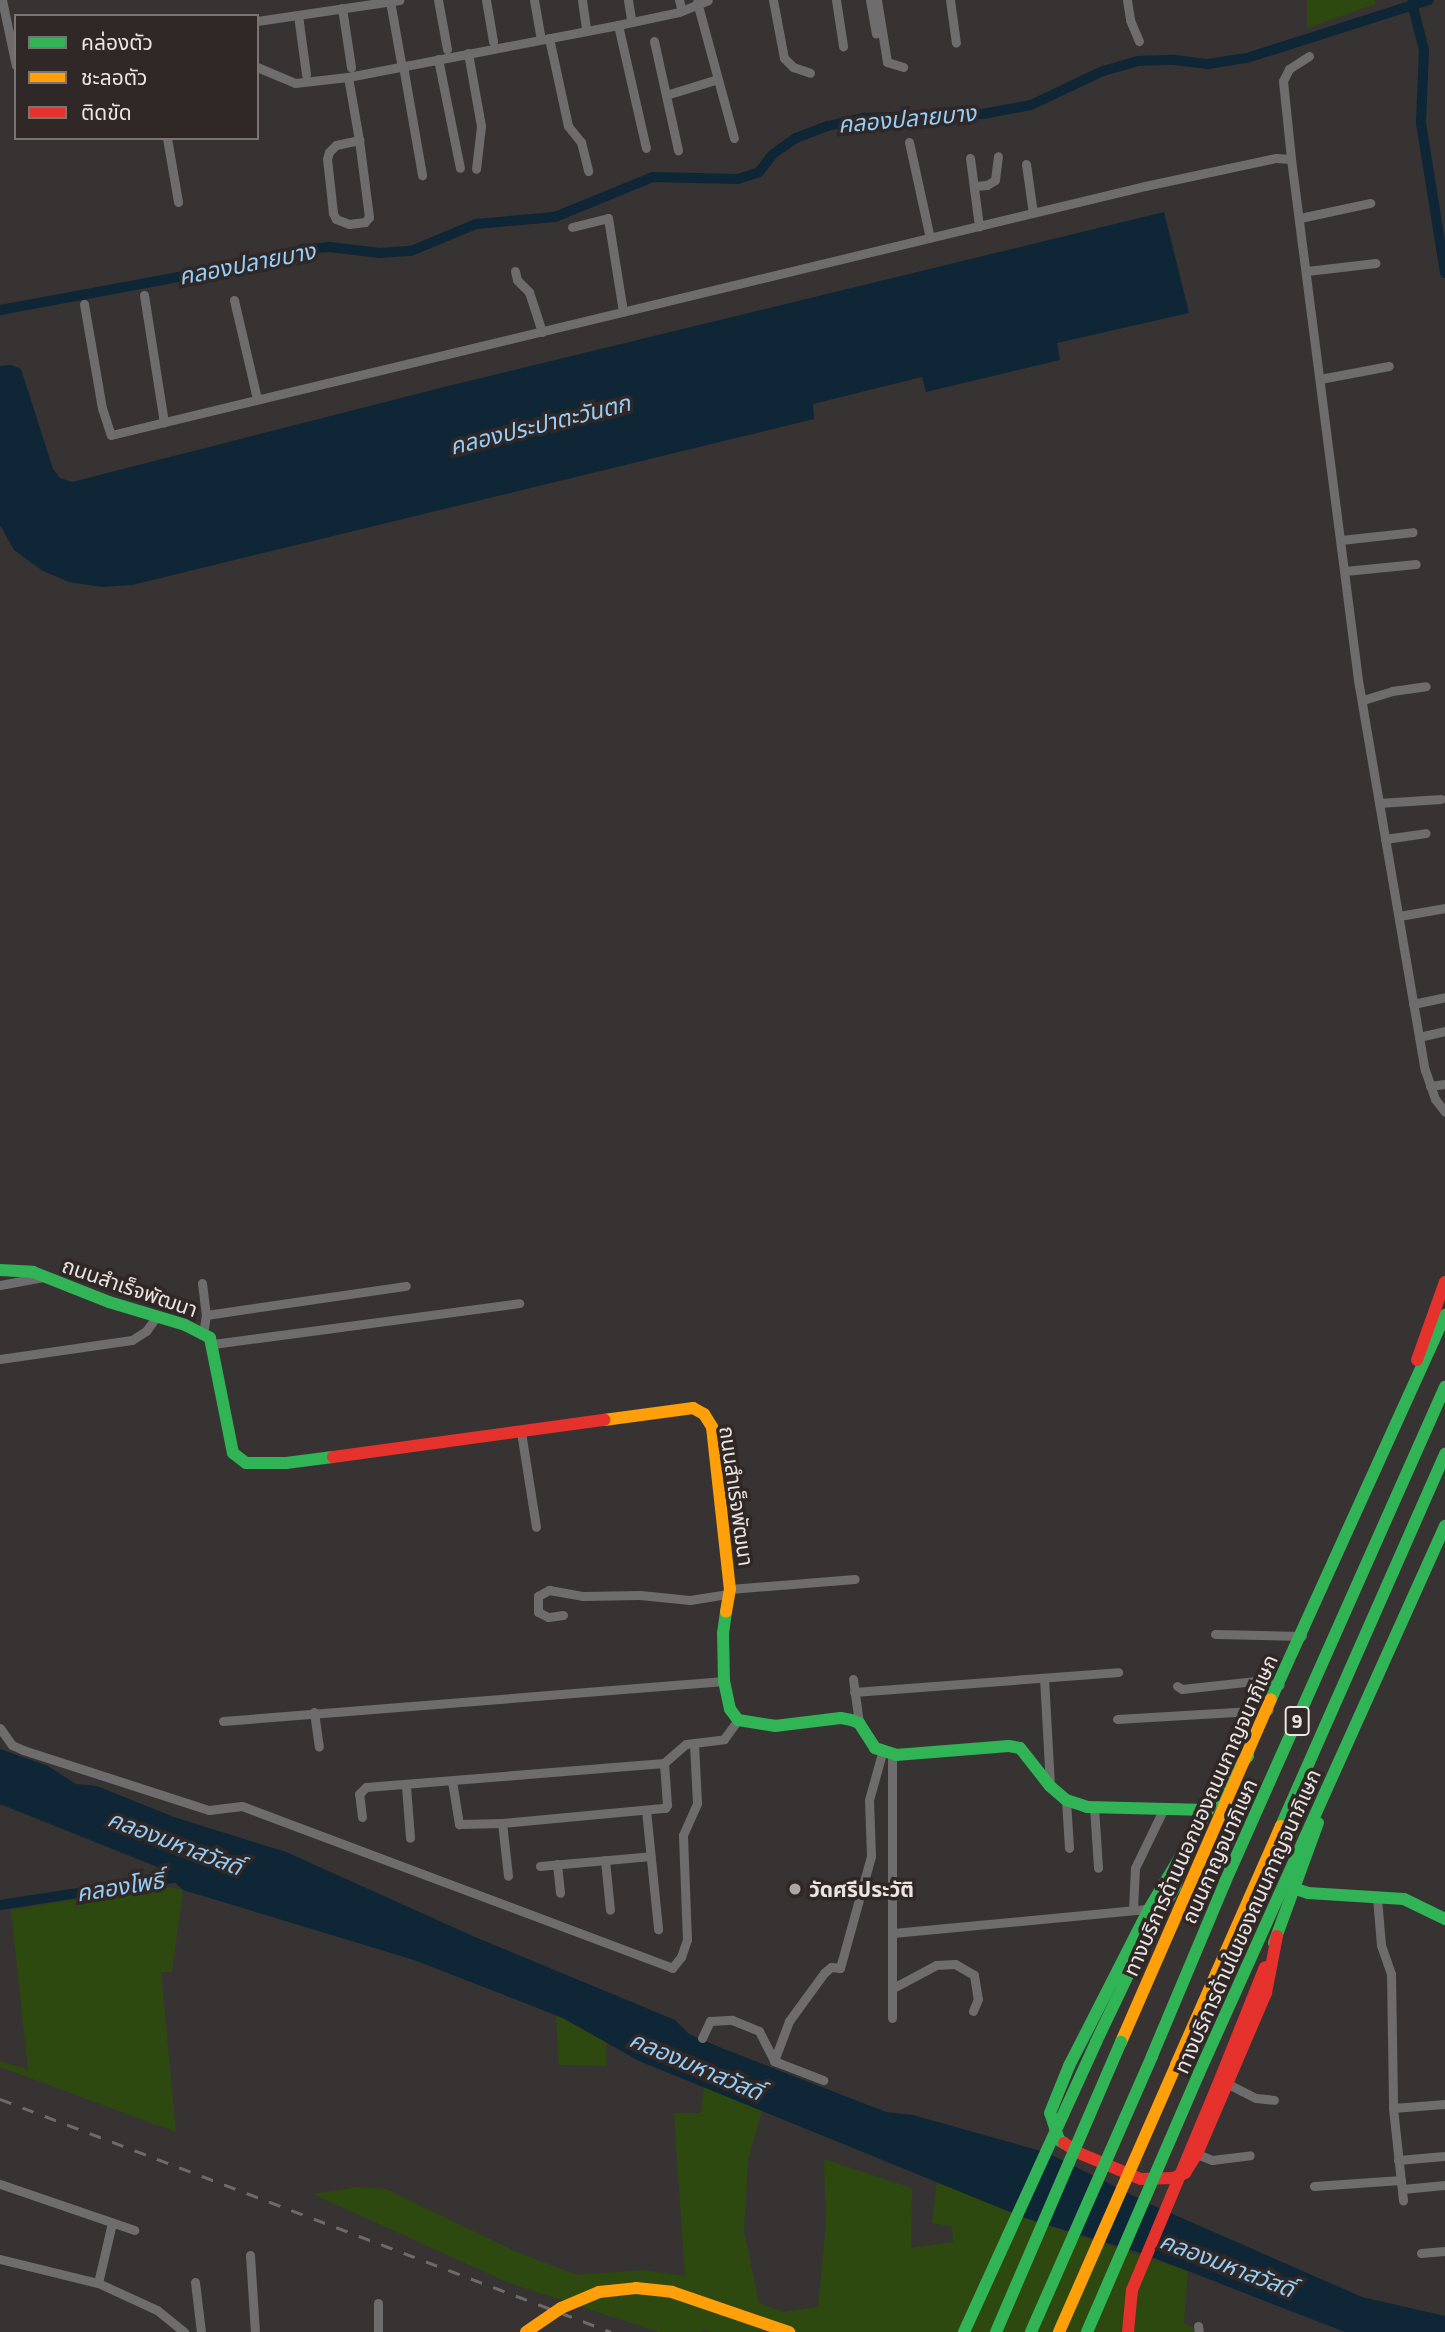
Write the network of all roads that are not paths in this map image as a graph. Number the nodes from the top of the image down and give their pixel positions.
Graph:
1 (2, 0) edge
2 (438, 0) edge
3 (486, 0) edge
4 (534, 0) edge
5 (582, 0) edge
6 (628, 0) edge
7 (679, 0) edge
8 (708, 0) edge
9 (773, 0) edge
10 (836, 0) edge
11 (870, 0) edge
12 (877, 0) edge
13 (950, 0) edge
14 (1128, 0) edge
15 (395, 1) edge
16 (697, 3) edge
17 (329, 5) edge
18 (342, 8) junction
19 (682, 11) junction
20 (298, 15) junction
21 (631, 19) dead end
22 (259, 21) edge
23 (618, 25) junction
24 (586, 27) dead end
25 (544, 36) junction
26 (877, 36) dead end
27 (493, 41) dead end
28 (654, 41) dead end
29 (1139, 41) dead end
30 (956, 43) dead end
31 (843, 46) dead end
32 (446, 49) dead end
33 (468, 53) junction
34 (1309, 56) dead end
35 (14, 57) edge
36 (438, 59) junction
37 (259, 63) edge
38 (402, 64) junction
39 (903, 66) dead end
40 (350, 72) junction
41 (810, 73) dead end
42 (306, 75) dead end
43 (718, 79) junction
44 (666, 95) junction
45 (734, 138) dead end
46 (167, 140) edge
47 (359, 140) junction
48 (909, 142) dead end
49 (646, 148) dead end
50 (678, 150) dead end
51 (998, 156) dead end
52 (970, 159) dead end
53 (1291, 159) junction
54 (1026, 164) dead end
55 (460, 168) dead end
56 (476, 169) dead end
57 (588, 171) dead end
58 (422, 175) dead end
59 (974, 186) junction
60 (178, 202) dead end
61 (1370, 202) dead end
62 (1034, 213) junction
63 (1300, 218) junction
64 (979, 226) junction
65 (572, 227) dead end
66 (930, 238) junction
67 (1376, 263) dead end
68 (514, 271) dead end
69 (1307, 271) junction
70 (144, 295) dead end
71 (234, 300) dead end
72 (84, 304) dead end
73 (623, 312) junction
74 (542, 332) junction
75 (1389, 366) dead end
76 (1320, 379) junction
77 (257, 399) junction
78 (164, 422) junction
79 (1413, 532) dead end
80 (1341, 540) junction
81 (1416, 564) dead end
82 (1345, 571) junction
83 (1426, 686) dead end
84 (1363, 700) junction
85 (1441, 799) dead end
86 (1379, 803) junction
87 (1426, 833) dead end
88 (1385, 839) junction
89 (1445, 908) edge
90 (1399, 916) junction
91 (1445, 997) edge
92 (1413, 1004) junction
93 (1445, 1031) edge
94 (1419, 1037) junction
95 (1445, 1084) edge
96 (1430, 1086) junction
97 (1445, 1112) edge
98 (0, 1269) edge
99 (45, 1277) junction
100 (1445, 1282) edge
101 (202, 1283) dead end
102 (0, 1285) edge
103 (406, 1286) dead end
104 (519, 1303) dead end
105 (206, 1315) junction
106 (1445, 1315) edge
107 (157, 1317) junction
108 (203, 1333) junction
109 (212, 1344) junction
110 (0, 1359) edge
111 (1445, 1387) edge
112 (1399, 1417) junction
113 (521, 1432) junction
114 (1445, 1454) edge
115 (1445, 1526) edge
116 (536, 1527) dead end
117 (855, 1579) dead end
118 (729, 1591) junction
119 (563, 1615) dead end
120 (1215, 1634) dead end
121 (1302, 1636) junction
122 (1118, 1672) dead end
123 (1044, 1678) junction
124 (853, 1679) dead end
125 (724, 1681) junction
126 (1280, 1685) junction
127 (1177, 1686) dead end
128 (854, 1692) junction
129 (1269, 1710) junction
130 (314, 1712) junction
131 (1117, 1719) dead end
132 (738, 1720) junction
133 (223, 1721) dead end
134 (859, 1723) junction
135 (0, 1728) edge
136 (694, 1743) junction
137 (319, 1747) dead end
138 (887, 1753) junction
139 (1248, 1756) junction
140 (664, 1763) junction
141 (452, 1781) junction
142 (405, 1786) junction
143 (1050, 1786) junction
144 (1325, 1795) junction
145 (1066, 1800) junction
146 (1094, 1807) junction
147 (1164, 1808) junction
148 (646, 1810) junction
149 (1208, 1810) junction
150 (362, 1817) dead end
151 (502, 1823) junction
152 (410, 1838) dead end
153 (1069, 1848) dead end
154 (1186, 1849) junction
155 (651, 1856) junction
156 (605, 1860) junction
157 (557, 1864) junction
158 (540, 1866) dead end
159 (1098, 1868) dead end
160 (508, 1876) dead end
161 (1296, 1889) junction
162 (560, 1893) dead end
163 (1377, 1898) junction
164 (1289, 1906) junction
165 (1149, 1909) junction
166 (610, 1910) dead end
167 (1133, 1910) junction
168 (1445, 1919) edge
169 (658, 1929) dead end
170 (1262, 1932) junction
171 (893, 1933) junction
172 (893, 1988) junction
173 (973, 2011) dead end
174 (892, 2018) dead end
175 (702, 2038) dead end
176 (774, 2061) junction
177 (823, 2080) dead end
178 (1222, 2085) junction
179 (1274, 2100) dead end
180 (1445, 2104) edge
181 (1392, 2108) junction
182 (1197, 2154) junction
183 (1250, 2155) dead end
184 (1445, 2156) edge
185 (1398, 2160) junction
186 (0, 2184) edge
187 (1401, 2185) junction
188 (1445, 2185) edge
189 (1314, 2186) dead end
190 (1403, 2200) dead end
191 (112, 2223) junction
192 (134, 2230) dead end
193 (1445, 2251) edge
194 (1421, 2253) dead end
195 (250, 2255) dead end
196 (0, 2259) edge
197 (195, 2282) dead end
198 (98, 2283) junction
199 (378, 2303) dead end
200 (184, 2332) edge
201 (201, 2332) edge
202 (255, 2332) edge
203 (378, 2332) edge
204 (526, 2332) edge
205 (789, 2332) edge
206 (964, 2332) edge
207 (996, 2332) edge
208 (1031, 2332) edge
209 (1059, 2332) edge
210 (1087, 2332) edge
211 (1128, 2332) edge

1 - 35 street
2 - 32 street
3 - 27 street
4 - 25 street
5 - 24 street
6 - 21 street
7 - 19 street
8 - 16 street
9 - 41 street
10 - 31 street
11 - 26 street
12 - 39 street
13 - 30 street
14 - 29 street
15 - 18 street
15 - 38 street
16 - 19 street
16 - 43 street
17 - 18 street
17 - 20 street
18 - 40 street
19 - 23 street
20 - 22 street
20 - 42 street
23 - 25 street
23 - 49 street
25 - 33 street
25 - 57 street
28 - 44 street
33 - 36 street
33 - 56 street
34 - 53 street
36 - 38 street
36 - 55 street
37 - 40 street
38 - 40 street
38 - 58 street
40 - 47 street
43 - 44 street
43 - 45 street
44 - 50 street
46 - 60 street
47 - 47 street
48 - 66 street
51 - 59 street
52 - 59 street
53 - 62 street
53 - 63 street
54 - 62 street
59 - 64 street
61 - 63 street
62 - 64 street
63 - 69 street
64 - 66 street
65 - 73 street
66 - 73 street
67 - 69 street
68 - 74 street
69 - 76 street
70 - 78 street
71 - 77 street
72 - 78 street
73 - 74 street
74 - 77 street
75 - 76 street
76 - 80 street
77 - 78 street
79 - 80 street
80 - 82 street
81 - 82 street
82 - 84 street
83 - 84 street
84 - 86 street
85 - 86 street
86 - 88 street
87 - 88 street
88 - 90 street
89 - 90 street
90 - 92 street
91 - 92 street
92 - 94 street
93 - 94 street
94 - 96 street
95 - 96 street
96 - 97 street
98 - 99 main road, ถนนสำเร็จพัฒนา
99 - 102 street
99 - 107 main road, ถนนสำเร็จพัฒนา
100 - 112 main road
101 - 105 street
103 - 105 street
104 - 109 street
105 - 108 street
106 - 112 main road, ทางบริการด้านนอกของถนนกาญจนาภิเษก
107 - 108 main road, ถนนสำเร็จพัฒนา
107 - 110 street
108 - 109 main road, ถนนสำเร็จพัฒนา
109 - 113 main road, ถนนสำเร็จพัฒนา
111 - 208 main road, ถนนกาญจนาภิเษก / 9, bridge
112 - 121 main road, ทางบริการด้านนอกของถนนกาญจนาภิเษก
113 - 116 street
113 - 118 main road, ถนนสำเร็จพัฒนา
114 - 209 main road, 9, bridge
115 - 144 main road, ทางบริการด้านในของถนนกาญจนาภิเษก
117 - 118 street
118 - 119 street
118 - 125 main road, ถนนสำเร็จพัฒนา
120 - 121 street
121 - 126 main road, ทางบริการด้านนอกของถนนกาญจนาภิเษก
122 - 123 street
123 - 128 street
123 - 143 street
124 - 128 street
125 - 130 street
125 - 132 main road, ถนนสำเร็จพัฒนา
126 - 127 street
126 - 129 main road, ทางบริการด้านนอกของถนนกาญจนาภิเษก
128 - 134 street
129 - 131 street
129 - 139 main road, ทางบริการด้านนอกของถนนกาญจนาภิเษก
130 - 133 street
130 - 137 street
132 - 134 main road
132 - 136 street
134 - 138 main road
135 - 136 street
136 - 140 street
138 - 143 main road
138 - 171 street
138 - 176 street
139 - 149 main road
139 - 207 main road, ทางบริการด้านนอกของถนนกาญจนาภิเษก, bridge
140 - 141 street
140 - 148 street
141 - 142 street
141 - 151 street
142 - 150 street
142 - 152 street
143 - 145 main road
144 - 161 main road
144 - 170 main road, ทางบริการด้านในของถนนกาญจนาภิเษก
145 - 146 main road
145 - 153 street
146 - 147 main road
146 - 159 street
147 - 149 main road
147 - 167 street
148 - 151 street
148 - 155 street
149 - 154 main road
151 - 160 street
154 - 165 main road
154 - 206 main road, bridge
155 - 156 street
155 - 169 street
156 - 157 street
156 - 166 street
157 - 158 street
157 - 162 street
161 - 163 main road
161 - 164 main road
163 - 168 main road
163 - 181 street
164 - 170 main road
164 - 178 main road
165 - 167 street
165 - 182 main road
167 - 171 street
170 - 210 main road, ทางบริการด้านในของถนนกาญจนาภิเษก, bridge
171 - 172 street
172 - 173 street
172 - 174 street
175 - 176 street
176 - 177 street
178 - 179 street
178 - 182 main road
178 - 211 main road, bridge
180 - 181 street
181 - 185 street
182 - 183 street
184 - 185 street
185 - 187 street
186 - 191 street
187 - 188 street
187 - 189 street
187 - 190 street
191 - 192 street
191 - 198 street
193 - 194 street
195 - 202 street
196 - 198 street
197 - 201 street
198 - 200 street
199 - 203 street
204 - 205 main road, bridge

